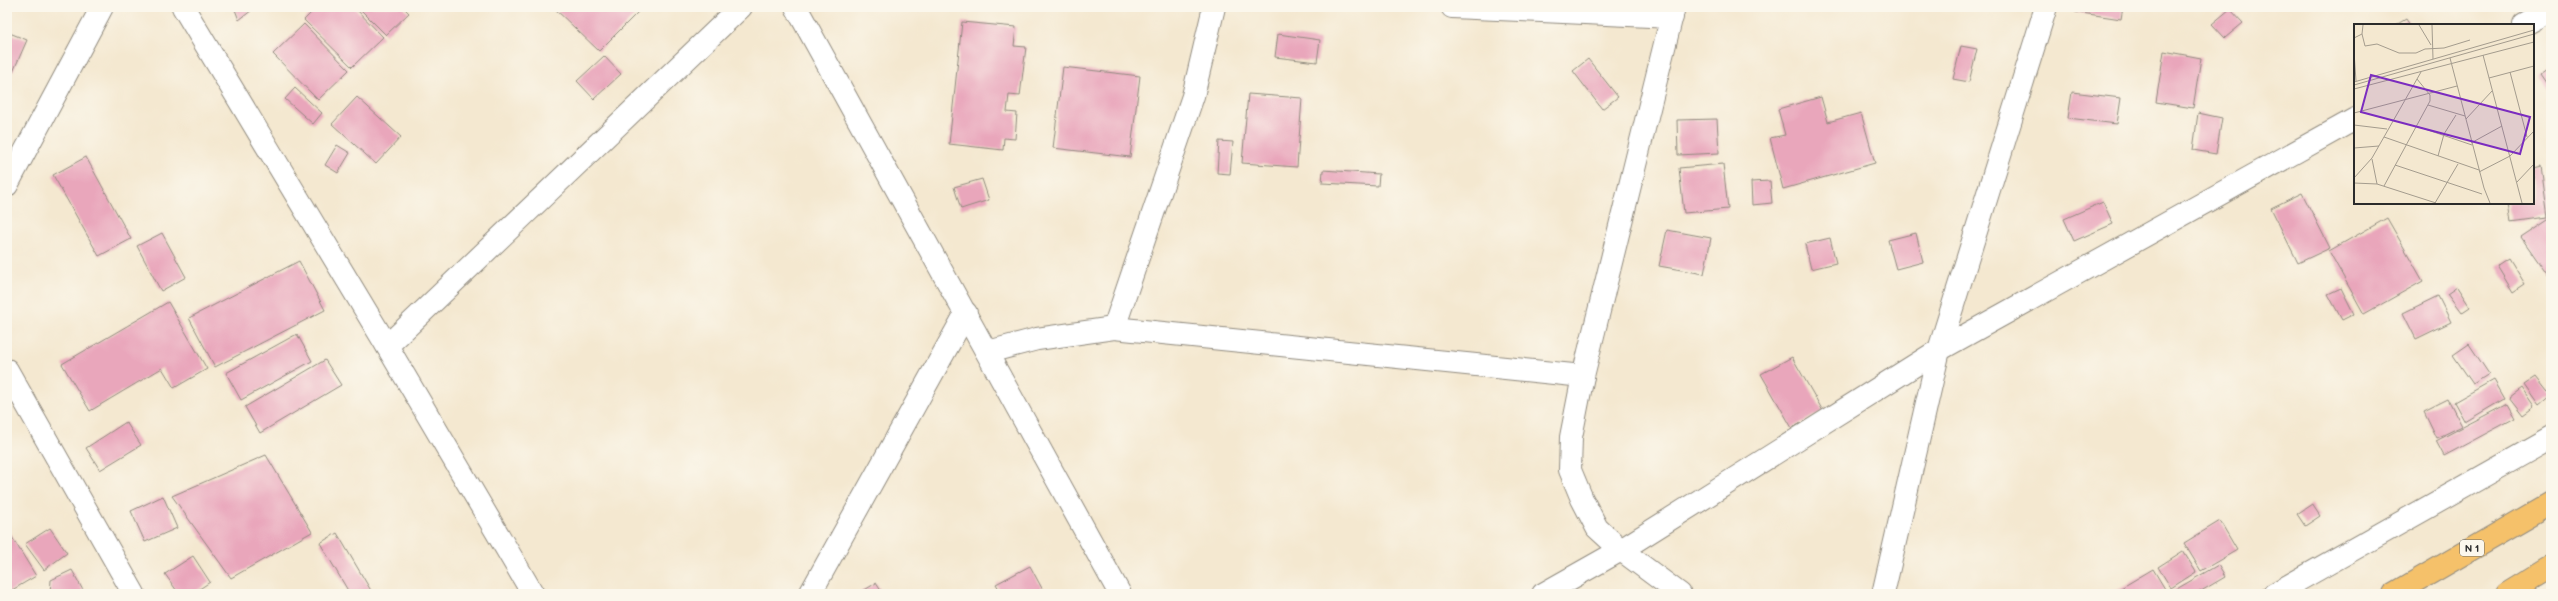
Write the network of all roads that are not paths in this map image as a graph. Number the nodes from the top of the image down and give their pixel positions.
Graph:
1 (102, 7) edge
2 (183, 7) edge
3 (741, 7) edge
4 (796, 7) edge
5 (1214, 7) edge
6 (1452, 7) edge
7 (2046, 7) edge
8 (2551, 10) edge
9 (1673, 12) edge
10 (2526, 24) edge
11 (2354, 120) edge
12 (7, 185) edge
13 (966, 313) junction
14 (1114, 328) junction
15 (387, 346) junction
16 (1939, 350) junction
17 (988, 352) junction
18 (7, 370) edge
19 (1583, 376) junction
20 (2551, 438) edge
21 (2551, 503) edge
22 (1621, 550) junction
23 (2551, 567) edge
24 (134, 594) edge
25 (533, 594) edge
26 (810, 594) edge
27 (1120, 594) edge
28 (1543, 594) edge
29 (1680, 594) edge
30 (1883, 594) edge
31 (2274, 594) edge
32 (2394, 594) edge
33 (2507, 594) edge

1 - 12 street
2 - 15 street
3 - 15 street
4 - 13 street
5 - 14 street
6 - 9 street
7 - 16 street
8 - 10 street
9 - 19 street
11 - 16 street
13 - 17 street
13 - 26 street
14 - 17 street
14 - 19 street
15 - 25 street
16 - 22 street
16 - 30 street
17 - 27 street
18 - 24 street
19 - 22 street
20 - 31 street
21 - 32 highway, N 1
22 - 28 street
22 - 29 street
23 - 33 highway

